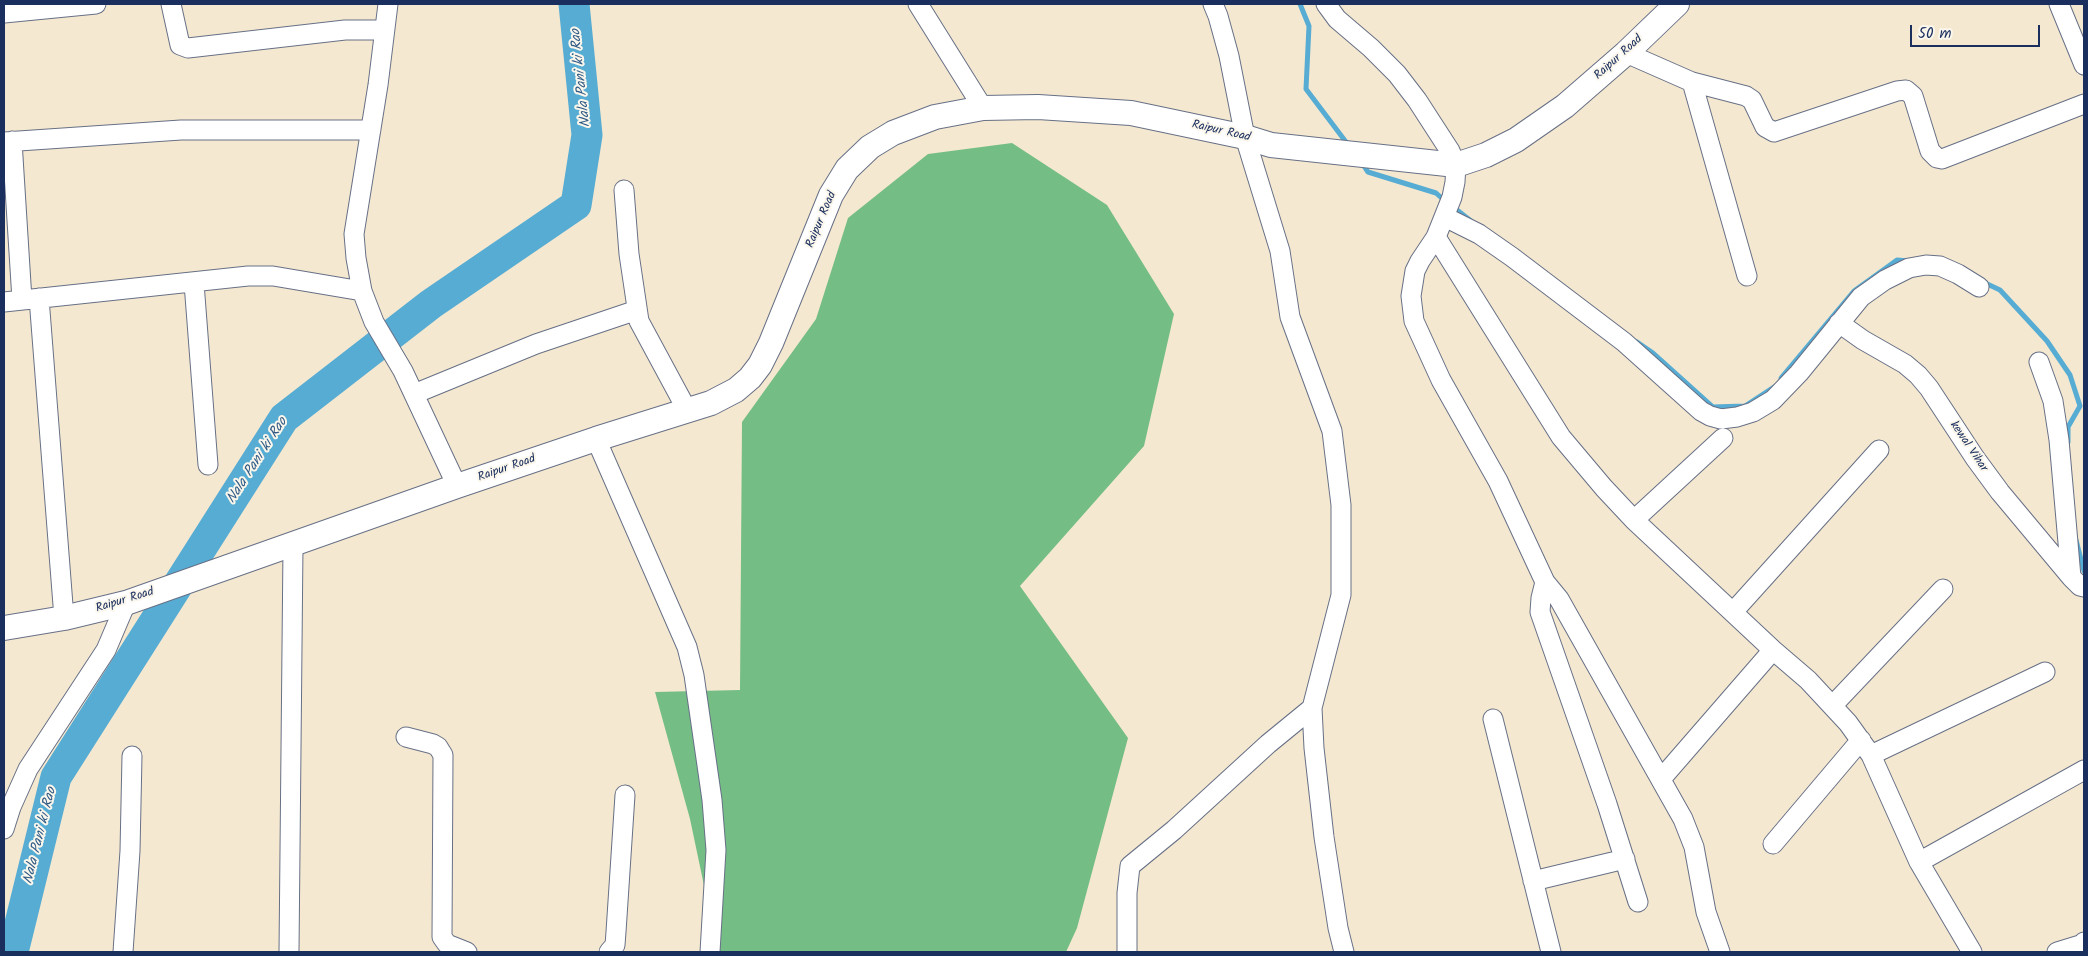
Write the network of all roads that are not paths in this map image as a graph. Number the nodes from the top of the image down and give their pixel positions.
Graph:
1 (96, 4) edge
2 (171, 4) edge
3 (388, 4) edge
4 (918, 4) edge
5 (1213, 4) edge
6 (1326, 4) edge
7 (1676, 4) edge
8 (2059, 4) edge
9 (4, 13) edge
10 (384, 30) junction
11 (1626, 53) junction
12 (2084, 66) edge
13 (1692, 82) junction
14 (2084, 104) edge
15 (983, 108) junction
16 (371, 130) junction
17 (1245, 137) junction
18 (8, 141) edge
19 (1456, 165) junction
20 (624, 190) dead end
21 (1449, 208) junction
22 (1436, 237) junction
23 (1748, 276) dead end
24 (194, 283) junction
25 (1979, 287) dead end
26 (362, 291) junction
27 (22, 300) edge
28 (637, 310) junction
29 (1839, 323) junction
30 (2039, 362) dead end
31 (414, 394) junction
32 (687, 410) junction
33 (596, 438) junction
34 (1723, 438) dead end
35 (1879, 450) dead end
36 (208, 465) dead end
37 (457, 486) junction
38 (1634, 520) junction
39 (294, 546) junction
40 (1545, 582) junction
41 (2078, 582) edge
42 (1943, 589) dead end
43 (132, 601) junction
44 (1733, 612) junction
45 (64, 618) junction
46 (4, 628) edge
47 (1773, 650) junction
48 (2045, 672) dead end
49 (1833, 704) junction
50 (1312, 708) junction
51 (1493, 719) dead end
52 (406, 738) dead end
53 (1860, 740) junction
54 (132, 756) dead end
55 (1871, 756) junction
56 (2084, 770) edge
57 (1661, 779) junction
58 (625, 795) dead end
59 (4, 829) edge
60 (1773, 844) dead end
61 (1626, 859) junction
62 (1920, 862) junction
63 (1533, 881) junction
64 (1638, 902) dead end
65 (2084, 943) edge
66 (123, 952) edge
67 (289, 952) edge
68 (467, 952) edge
69 (610, 952) edge
70 (710, 952) edge
71 (1127, 952) edge
72 (1344, 952) edge
73 (1551, 952) edge
74 (1720, 952) edge
75 (1972, 952) edge
76 (2057, 952) edge

1 - 9 street
2 - 10 street
3 - 10 street
4 - 15 street
5 - 17 street
6 - 19 street
7 - 11 main road, Raipur Road
8 - 12 street
10 - 16 street
11 - 13 street
11 - 19 main road, Raipur Road
13 - 14 street
13 - 23 street
15 - 17 main road, Raipur Road
15 - 32 main road, Raipur Road
16 - 18 street
16 - 26 street
17 - 19 main road, Raipur Road
17 - 50 street
18 - 27 street
19 - 21 street
20 - 28 street
21 - 22 street
21 - 29 street
22 - 38 street
22 - 40 street
24 - 26 street
24 - 27 street
24 - 36 street
25 - 29 street
26 - 31 street
27 - 45 street
28 - 31 street
28 - 32 street
29 - 41 street, kewal Vihar
30 - 41 street
31 - 37 street
32 - 33 main road, Raipur Road
33 - 37 main road, Raipur Road
33 - 70 street
34 - 38 street
35 - 44 street
37 - 39 main road, Raipur Road
38 - 44 street
39 - 43 main road, Raipur Road
39 - 67 street
40 - 57 street
40 - 61 street
42 - 49 street
43 - 45 main road, Raipur Road
43 - 59 street
44 - 47 street
45 - 46 main road, Raipur Road
47 - 49 street
47 - 57 street
48 - 55 street
49 - 53 street
50 - 71 street
50 - 72 street
51 - 63 street
52 - 68 street
53 - 55 street
53 - 60 street
54 - 66 street
55 - 62 street
56 - 62 street
57 - 74 street
58 - 69 street
61 - 63 street
61 - 64 street
62 - 75 street
63 - 73 street
65 - 76 street

